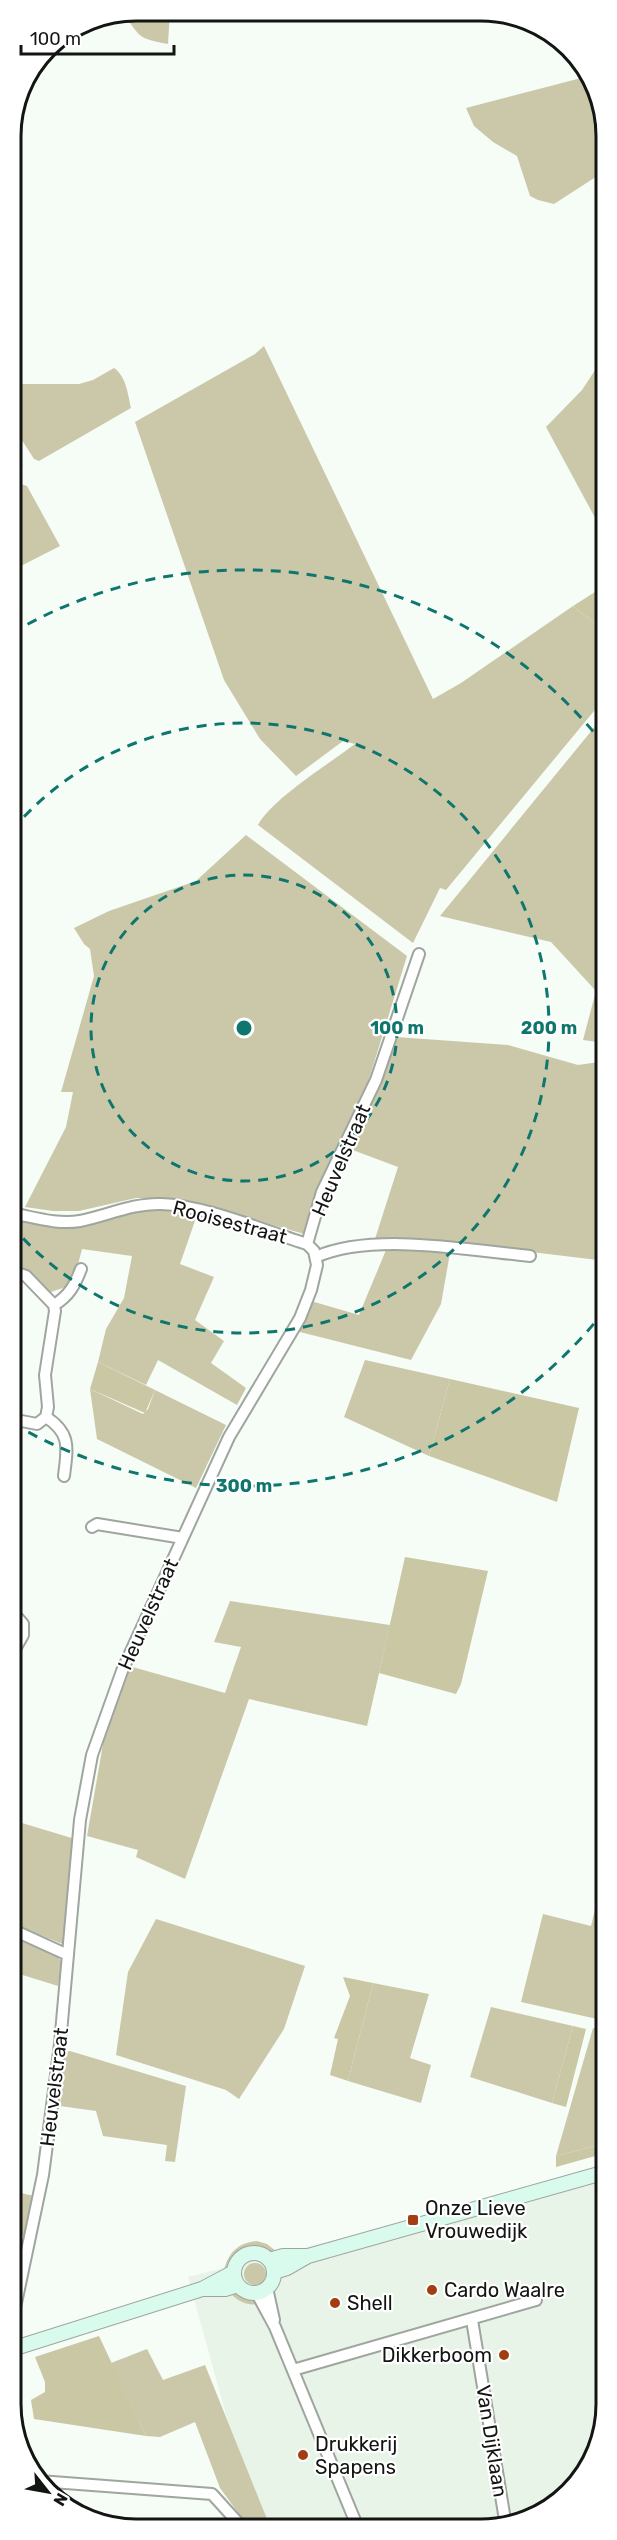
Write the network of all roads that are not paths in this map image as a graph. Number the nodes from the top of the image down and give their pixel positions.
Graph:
1 (419, 954) dead end
2 (21, 1215) edge
3 (308, 1244) junction
4 (530, 1256) dead end
5 (316, 1257) junction
6 (81, 1269) dead end
7 (21, 1274) edge
8 (54, 1305) junction
9 (46, 1417) junction
10 (21, 1421) edge
11 (64, 1476) dead end
12 (92, 1527) dead end
13 (183, 1538) junction
14 (21, 1622) edge
15 (21, 1638) edge
16 (21, 1934) edge
17 (68, 1955) junction
18 (596, 2175) edge
19 (272, 2266) junction
20 (236, 2278) junction
21 (21, 2279) edge
22 (261, 2290) junction
23 (536, 2300) dead end
24 (472, 2320) junction
25 (21, 2346) edge
26 (293, 2370) junction
27 (78, 2484) edge
28 (504, 2516) edge
29 (234, 2519) edge
30 (354, 2519) edge

1 - 3 street, Heuvelstraat
2 - 3 street, Rooisestraat
3 - 5 street
4 - 5 street
5 - 13 street, Heuvelstraat
6 - 8 street
7 - 8 street
8 - 9 street
9 - 10 street
9 - 11 street
12 - 13 street
13 - 17 street, Heuvelstraat
14 - 15 street
16 - 17 street
17 - 21 street, Heuvelstraat
18 - 19 main road
19 - 20 main road
19 - 22 main road
20 - 22 main road
20 - 25 main road
22 - 26 street
23 - 24 street
24 - 26 street
24 - 28 street, Van Dijklaan
26 - 30 street
27 - 29 street

